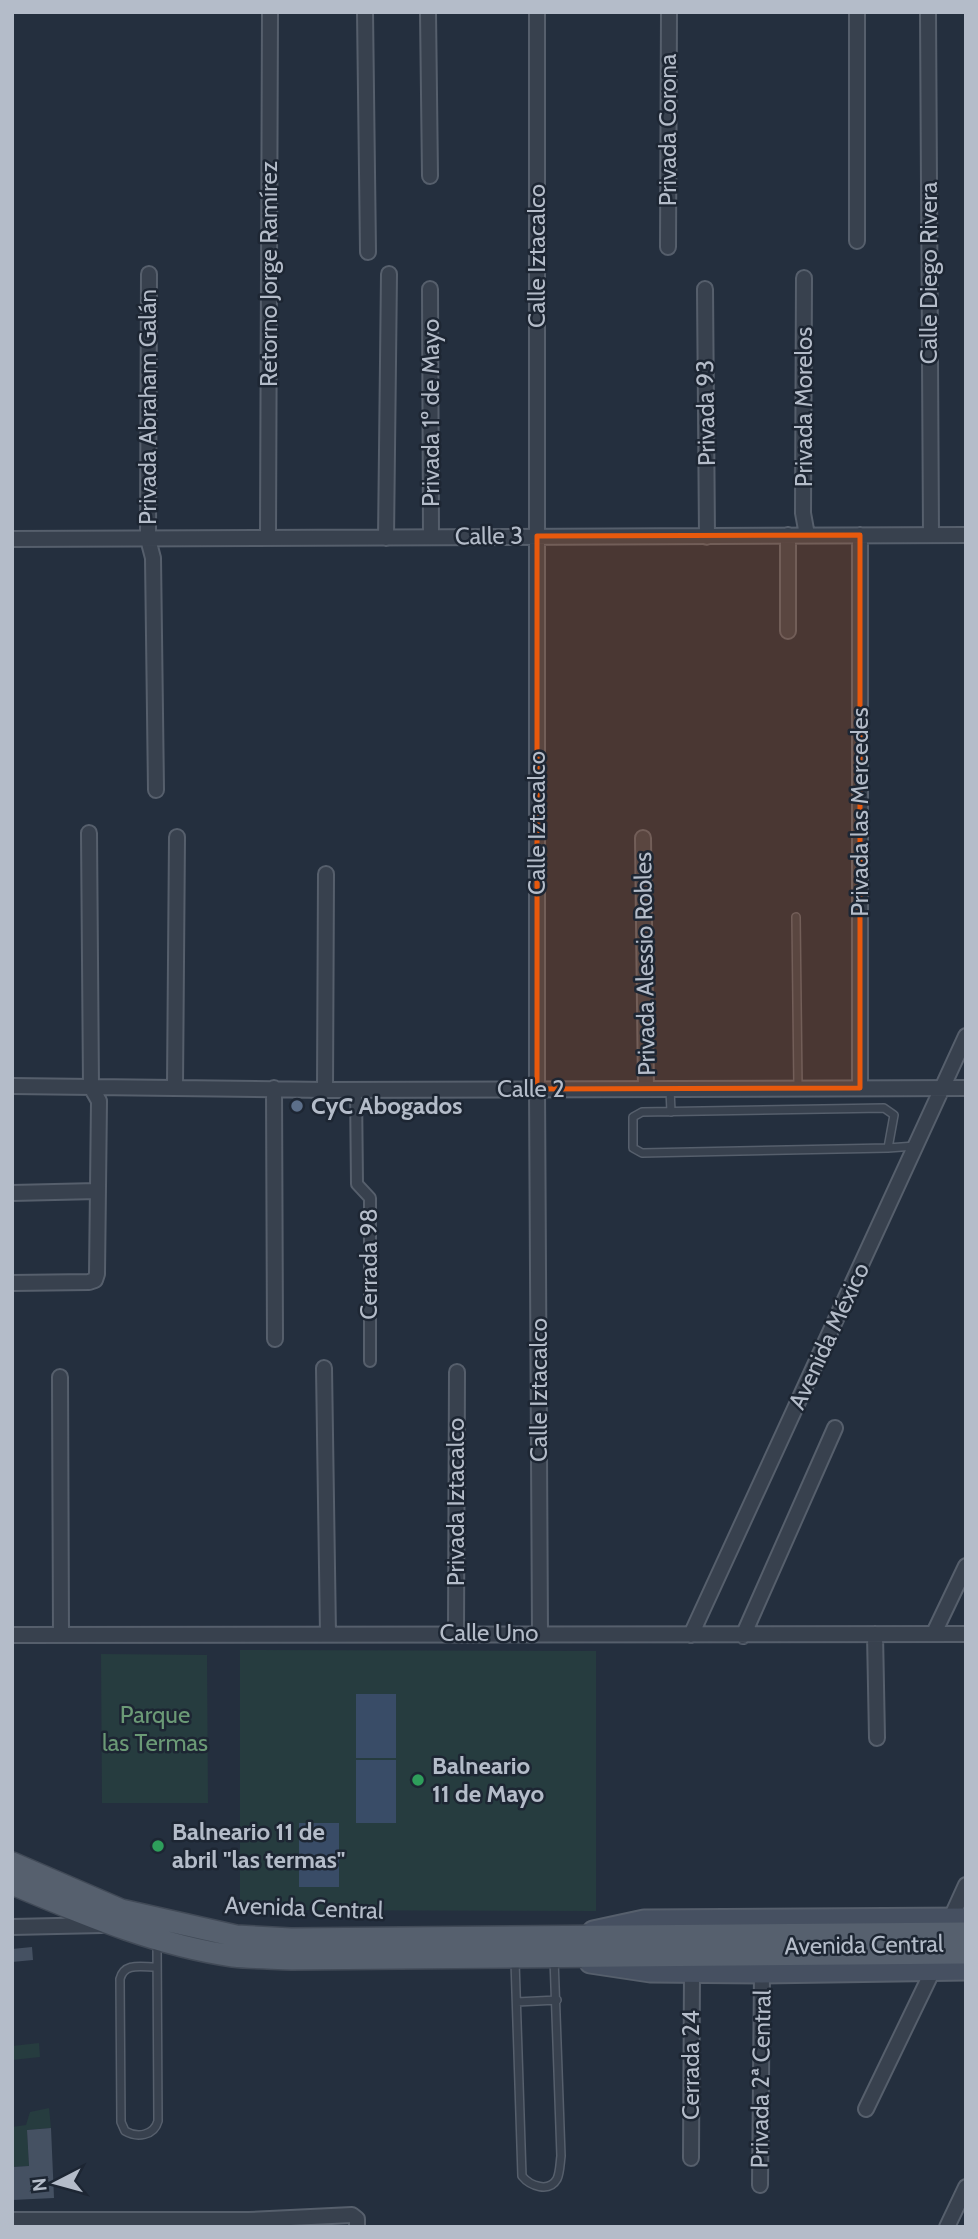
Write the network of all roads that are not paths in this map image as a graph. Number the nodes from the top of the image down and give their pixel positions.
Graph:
1 (270, 12) edge
2 (365, 12) edge
3 (428, 12) edge
4 (537, 12) edge
5 (669, 12) edge
6 (857, 12) edge
7 (928, 12) edge
8 (429, 176) dead end
9 (857, 241) dead end
10 (668, 247) dead end
11 (368, 252) dead end
12 (149, 274) dead end
13 (388, 274) dead end
14 (804, 278) dead end
15 (430, 289) dead end
16 (705, 289) dead end
17 (788, 535) junction
18 (807, 535) junction
19 (860, 535) junction
20 (931, 535) junction
21 (966, 535) edge
22 (537, 536) junction
23 (268, 537) junction
24 (431, 537) junction
25 (707, 537) junction
26 (386, 538) junction
27 (12, 539) edge
28 (148, 540) junction
29 (788, 631) dead end
30 (156, 790) dead end
31 (89, 833) dead end
32 (177, 837) dead end
33 (643, 838) dead end
34 (326, 874) dead end
35 (796, 917) dead end
36 (966, 1036) edge
37 (12, 1086) edge
38 (176, 1086) junction
39 (91, 1087) junction
40 (274, 1088) junction
41 (798, 1088) junction
42 (860, 1088) junction
43 (942, 1088) junction
44 (966, 1088) edge
45 (356, 1089) junction
46 (537, 1089) junction
47 (646, 1089) junction
48 (670, 1089) junction
49 (325, 1090) junction
50 (671, 1112) junction
51 (916, 1146) junction
52 (888, 1148) junction
53 (97, 1191) junction
54 (12, 1193) edge
55 (12, 1283) edge
56 (275, 1339) dead end
57 (370, 1361) dead end
58 (324, 1368) dead end
59 (457, 1372) dead end
60 (60, 1377) dead end
61 (835, 1428) dead end
62 (966, 1566) edge
63 (456, 1633) junction
64 (540, 1633) junction
65 (934, 1633) junction
66 (328, 1634) junction
67 (875, 1634) junction
68 (966, 1634) edge
69 (12, 1635) edge
70 (61, 1635) junction
71 (691, 1636) junction
72 (743, 1636) junction
73 (877, 1738) dead end
74 (12, 1863) edge
75 (12, 1884) edge
76 (966, 1885) edge
77 (958, 1918) edge
78 (109, 1924) junction
79 (12, 1927) edge
80 (966, 1933) edge
81 (563, 1937) junction
82 (156, 1939) junction
83 (966, 1952) edge
84 (515, 1957) junction
85 (554, 1958) junction
86 (156, 1967) junction
87 (933, 1970) junction
88 (966, 1970) edge
89 (692, 1972) junction
90 (762, 1973) junction
91 (557, 2000) junction
92 (517, 2002) junction
93 (866, 2109) dead end
94 (691, 2158) dead end
95 (760, 2185) dead end
96 (966, 2188) edge
97 (12, 2220) edge
98 (294, 2223) edge
99 (357, 2227) edge
100 (947, 2227) edge

1 - 23 street, Retorno Jorge Ramírez
2 - 11 street
3 - 8 street
4 - 22 street, Calle Iztacalco
5 - 10 street, Privada Corona
6 - 9 street
7 - 20 street, Calle Diego Rivera
12 - 28 street, Privada Abraham Galán
13 - 26 street
14 - 18 street, Privada Morelos
15 - 24 street, Privada 1º de Mayo
16 - 25 street, Privada 93
17 - 18 street, Calle 3
17 - 25 street, Calle 3
17 - 29 street
18 - 19 street, Calle 3
19 - 20 street, Calle 3
19 - 42 street, Privada las Mercedes
20 - 21 street, Calle 3
22 - 24 street, Calle 3
22 - 25 street, Calle 3
22 - 46 street, Calle Iztacalco
23 - 26 street, Calle 3
23 - 28 street, Calle 3
24 - 26 street, Calle 3
27 - 28 street, Calle 3
28 - 30 street, Privada Abraham Galán
31 - 39 street
32 - 38 street
33 - 47 street, Privada Alessio Robles
34 - 49 street
35 - 41 lane
36 - 43 street, Avenida México
37 - 39 street, Calle 2
38 - 39 street, Calle 2
38 - 40 street, Calle 2
39 - 53 street
40 - 49 street, Calle 2
40 - 56 street
41 - 42 street, Calle 2
41 - 48 street, Calle 2
42 - 43 street, Calle 2
43 - 44 street, Calle 2
43 - 51 street, Avenida México
45 - 46 street, Calle 2
45 - 49 street, Calle 2
45 - 57 street, Cerrada 98
46 - 47 street, Calle 2
46 - 64 street, Calle Iztacalco
47 - 48 street, Calle 2
48 - 50 lane
50 - 52 lane
50 - 52 lane
51 - 52 lane
51 - 71 street, Avenida México
53 - 54 street
53 - 55 street
58 - 66 street
59 - 63 street, Privada Iztacalco
60 - 70 street
61 - 72 street
62 - 65 street
63 - 64 street, Calle Uno
63 - 66 street, Calle Uno
64 - 71 street, Calle Uno
65 - 67 street, Calle Uno
65 - 68 street, Calle Uno
66 - 70 street, Calle Uno
67 - 72 street, Calle Uno
67 - 73 street
69 - 70 street, Calle Uno
71 - 72 street, Calle Uno
74 - 81 main road, Avenida Central
75 - 78 main road, Avenida Central
76 - 77 street
77 - 81 main road, Avenida Central
78 - 79 street
78 - 82 main road, Avenida Central
80 - 81 main road, Avenida Central
82 - 84 main road, Avenida Central
82 - 86 lane
83 - 85 main road, Avenida Central
84 - 85 main road, Avenida Central
84 - 92 lane
85 - 89 main road, Avenida Central
85 - 91 lane
86 - 86 lane
87 - 88 main road, Avenida Central
87 - 90 main road, Avenida Central
87 - 93 street
89 - 90 main road, Avenida Central
89 - 94 street, Cerrada 24
90 - 95 street, Privada 2ª Central
91 - 92 lane
91 - 92 lane
96 - 100 street
97 - 98 street
98 - 99 street

